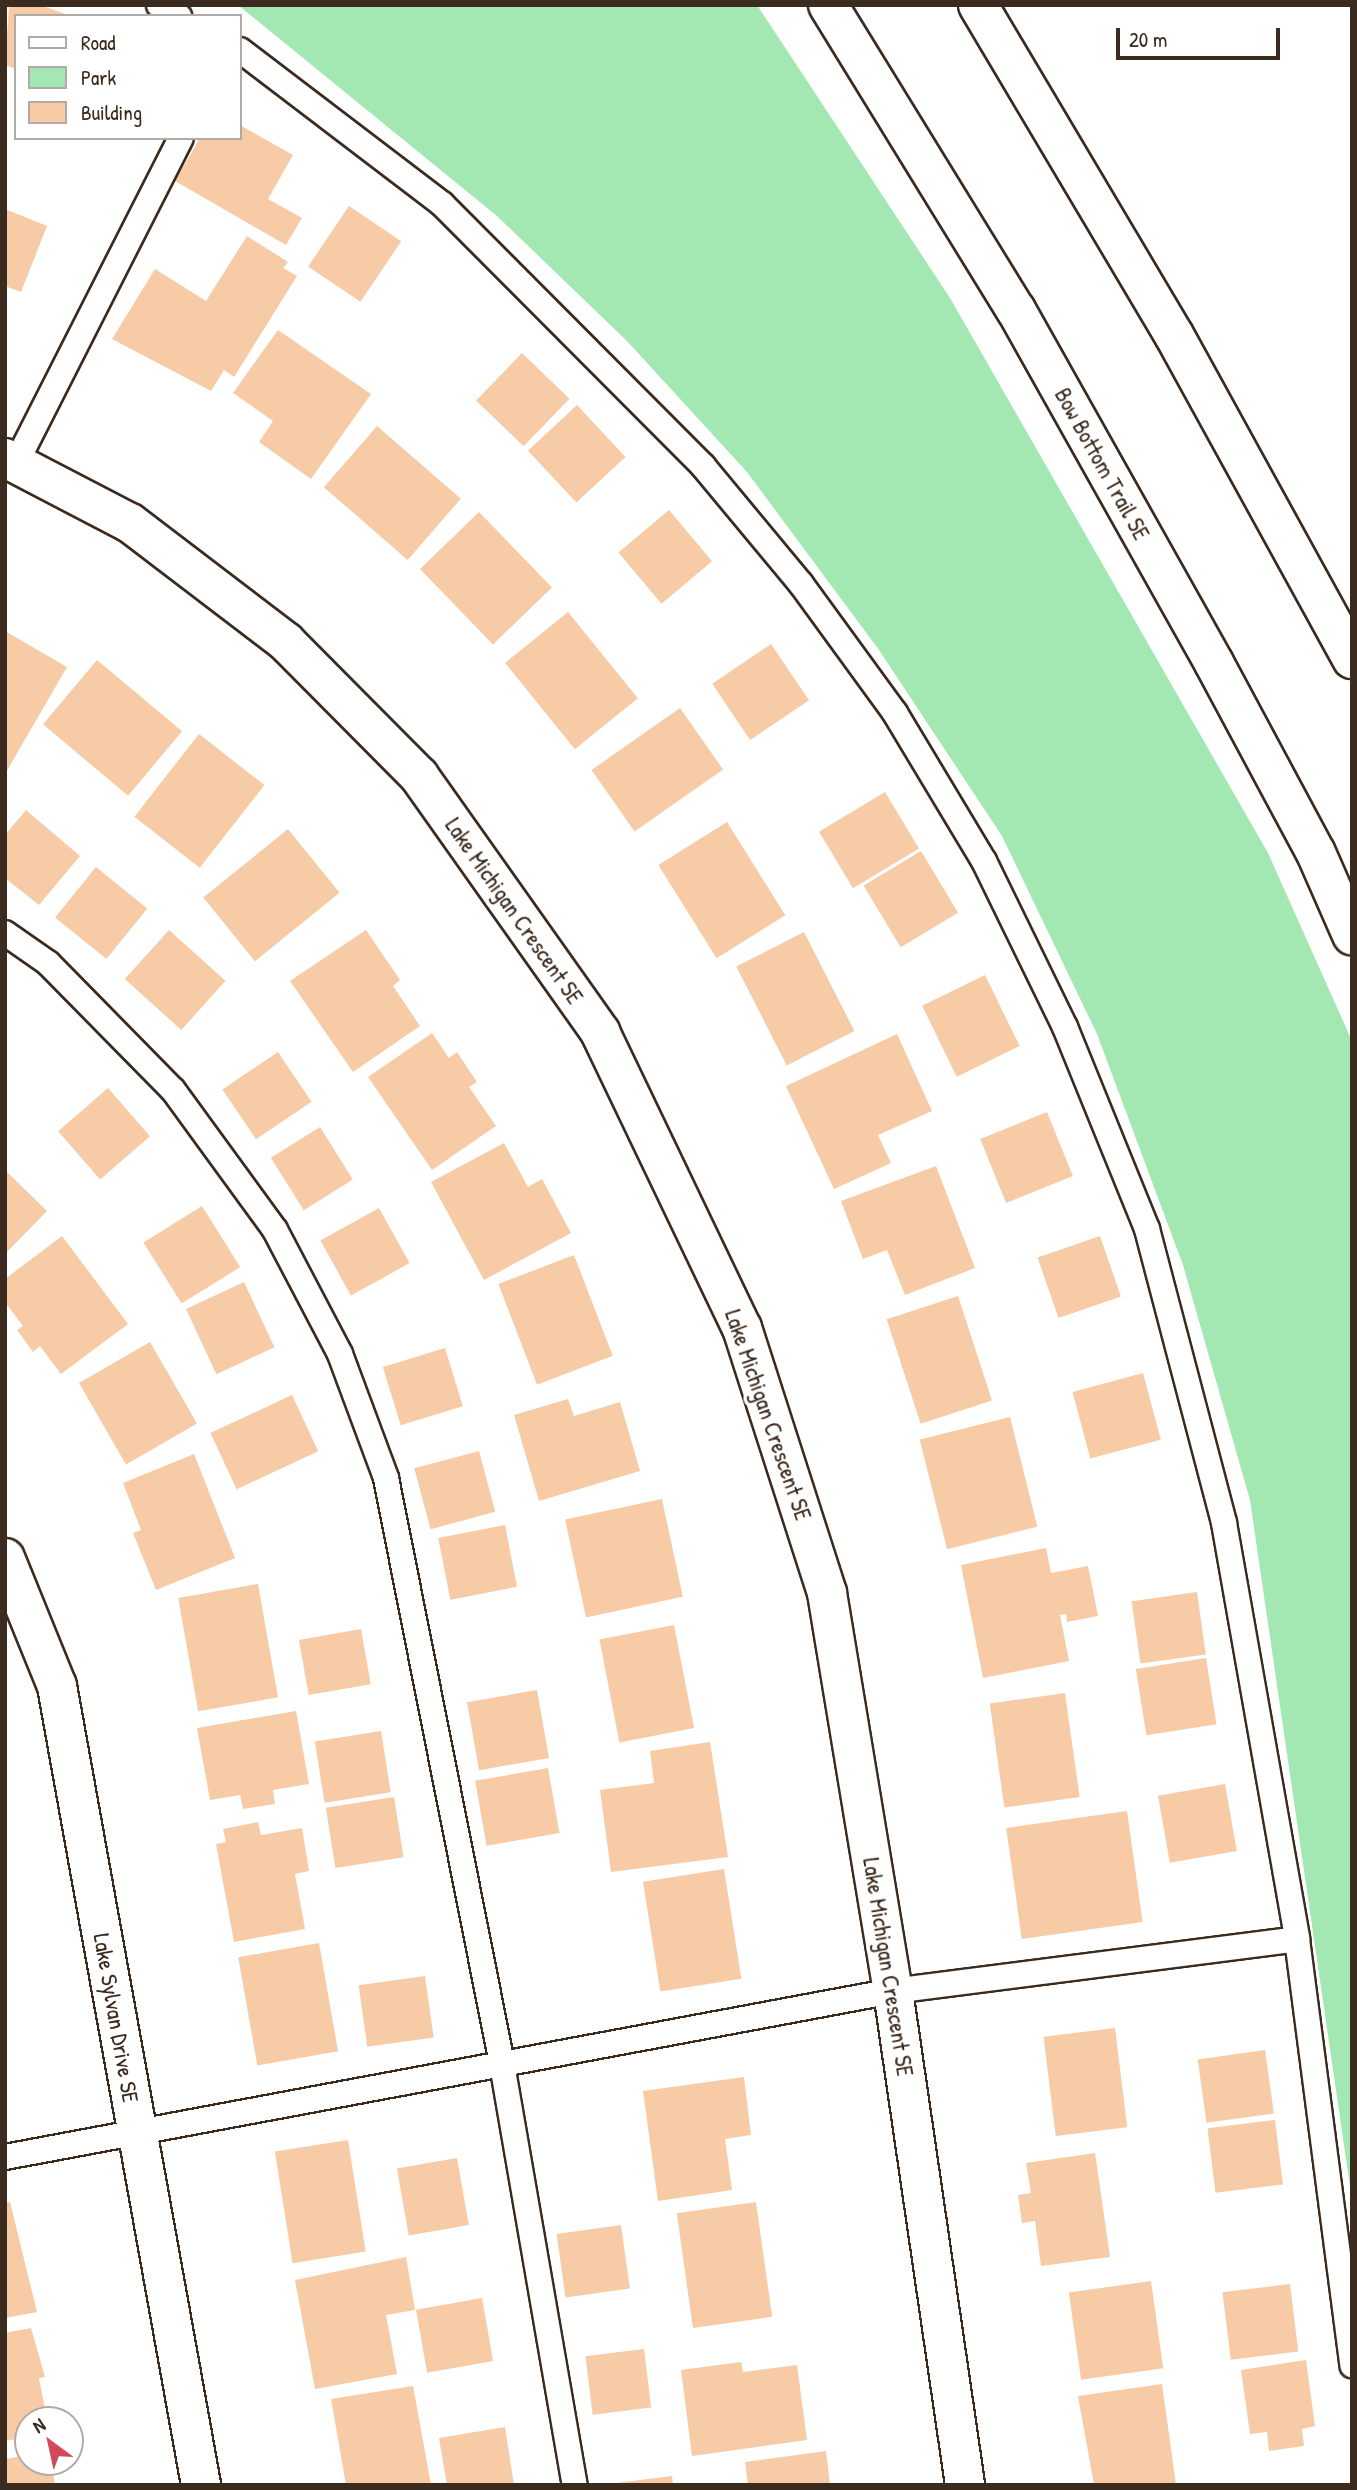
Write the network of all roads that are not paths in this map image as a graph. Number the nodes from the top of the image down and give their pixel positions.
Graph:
1 (159, 5) edge
2 (828, 5) edge
3 (978, 5) edge
4 (175, 14) edge
5 (242, 52) edge
6 (180, 140) edge
7 (10, 460) edge
8 (1352, 659) edge
9 (5, 933) edge
10 (1352, 935) edge
11 (5, 1558) edge
12 (1297, 1938) junction
13 (893, 1991) junction
14 (502, 2064) junction
15 (136, 2133) junction
16 (5, 2157) edge
17 (1352, 2365) edge
18 (201, 2485) edge
19 (575, 2485) edge
20 (965, 2485) edge

1 - 4 lane
2 - 10 main road, Bow Bottom Trail SE
3 - 8 main road
5 - 12 lane
6 - 7 lane
7 - 13 main road, Lake Michigan Crescent SE
9 - 14 lane
11 - 15 main road, Lake Sylvan Drive SE
12 - 13 lane
12 - 17 lane
13 - 14 lane
13 - 20 main road, Lake Michigan Crescent SE
14 - 15 lane
14 - 19 lane
15 - 16 lane
15 - 18 main road, Lake Sylvan Drive SE

